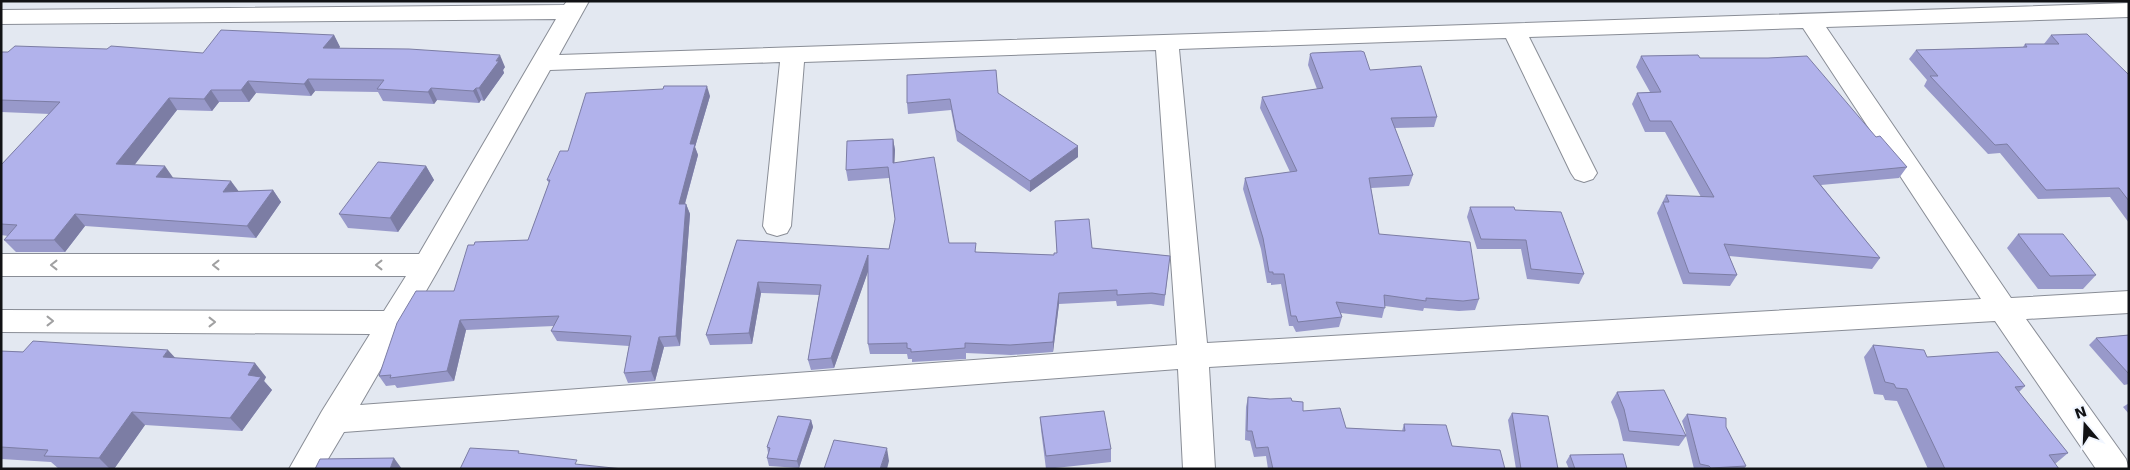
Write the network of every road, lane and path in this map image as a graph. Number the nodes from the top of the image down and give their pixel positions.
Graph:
1 (575, 7) edge
2 (2124, 16) edge
3 (1, 17) edge
4 (1810, 21) junction
5 (1514, 30) junction
6 (1167, 42) junction
7 (793, 55) junction
8 (542, 64) junction
9 (1584, 173) dead end
10 (777, 226) dead end
11 (1, 265) edge
12 (427, 265) junction
13 (2129, 302) edge
14 (2003, 309) junction
15 (1, 321) edge
16 (393, 323) junction
17 (1193, 356) junction
18 (333, 420) junction
19 (305, 469) edge
20 (1199, 469) edge
21 (2114, 469) edge

1 - 3 street
1 - 8 street
2 - 4 street
4 - 5 street
4 - 14 street
5 - 6 street
5 - 9 street
6 - 7 street
6 - 17 street
7 - 8 street
7 - 10 street
8 - 12 street
12 -> 11 street
12 - 16 street
13 - 14 street
14 - 17 street
14 - 21 street
15 -> 16 street
16 - 18 street
17 - 18 street
17 - 20 street
18 - 19 street

